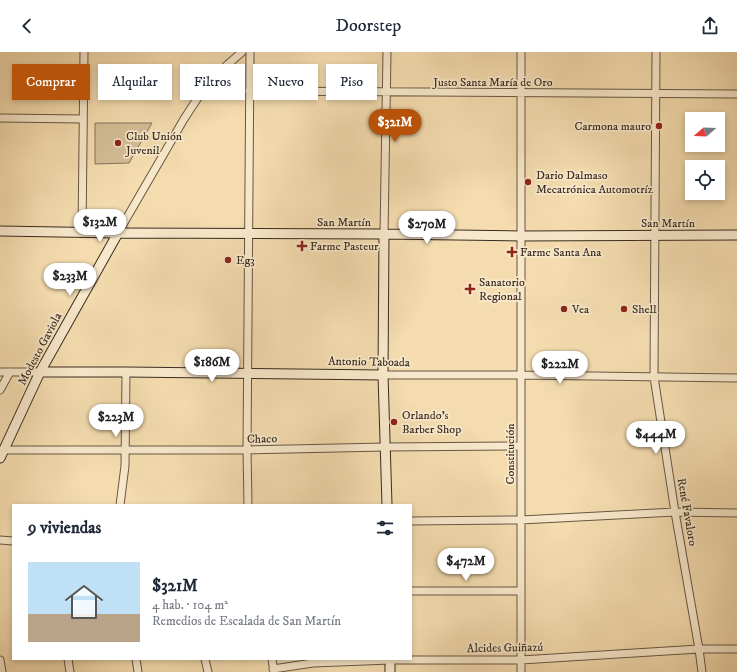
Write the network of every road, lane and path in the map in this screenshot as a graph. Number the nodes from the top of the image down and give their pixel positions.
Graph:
1 (84, 52) edge
2 (242, 52) edge
3 (250, 52) edge
4 (387, 52) edge
5 (521, 52) edge
6 (656, 52) edge
7 (250, 91) junction
8 (386, 92) junction
9 (521, 93) junction
10 (656, 94) junction
11 (737, 94) edge
12 (0, 118) edge
13 (84, 120) junction
14 (0, 231) edge
15 (82, 233) junction
16 (118, 233) junction
17 (248, 234) junction
18 (384, 234) junction
19 (737, 235) edge
20 (521, 236) junction
21 (655, 236) junction
22 (0, 372) edge
23 (10, 372) junction
24 (40, 372) junction
25 (126, 372) junction
26 (248, 373) junction
27 (383, 375) junction
28 (521, 375) junction
29 (654, 377) junction
30 (737, 378) edge
31 (0, 390) edge
32 (521, 446) junction
33 (385, 448) junction
34 (125, 450) junction
35 (247, 450) junction
36 (2, 454) edge
37 (120, 504) edge
38 (248, 504) edge
39 (387, 504) edge
40 (675, 512) junction
41 (737, 512) edge
42 (521, 520) junction
43 (412, 521) edge
44 (0, 540) edge
45 (12, 541) edge
46 (412, 591) edge
47 (521, 591) junction
48 (699, 649) junction
49 (737, 649) edge
50 (0, 660) edge
51 (68, 660) edge
52 (136, 660) edge
53 (205, 660) edge
54 (272, 660) edge
55 (390, 660) edge
56 (521, 660) junction
57 (274, 671) edge
58 (2, 672) edge
59 (70, 672) edge
60 (138, 672) edge
61 (208, 672) edge
62 (390, 672) edge
63 (521, 672) edge
64 (702, 672) edge

1 - 13 street
2 - 16 street
3 - 7 street
4 - 8 street
5 - 9 street, Constitución
6 - 10 street, René Favaloro
7 - 8 street, Justo Santa María de Oro
7 - 17 street
8 - 9 street, Justo Santa María de Oro
8 - 18 street
9 - 10 street, Justo Santa María de Oro
9 - 20 street, Constitución
10 - 11 street, Justo Santa María de Oro
10 - 21 street, René Favaloro
12 - 13 street
13 - 15 street
14 - 15 street, San Martín
15 - 16 street, San Martín
16 - 17 street, San Martín
16 - 24 street, Modesto Gaviola
17 - 18 street, San Martín
17 - 26 street
18 - 20 street, San Martín
18 - 27 street
19 - 21 street, San Martín
20 - 21 street, San Martín
20 - 28 street, Constitución
21 - 29 street, René Favaloro
22 - 23 street, Antonio Taboada
23 - 24 street, Antonio Taboada
23 - 31 street
24 - 25 street, Antonio Taboada
24 - 36 street, Modesto Gaviola
25 - 26 street, Antonio Taboada
25 - 34 street
26 - 27 street, Antonio Taboada
26 - 35 street
27 - 28 street, Antonio Taboada
27 - 33 street
28 - 29 street, Antonio Taboada
28 - 32 street, Constitución
29 - 30 street, Antonio Taboada
29 - 40 street, René Favaloro
32 - 33 street, Chaco
32 - 42 street, Constitución
33 - 35 street, Chaco
33 - 39 street
34 - 35 street, Chaco
34 - 36 street, Chaco
34 - 37 street
35 - 38 street
40 - 41 street
40 - 42 street
40 - 48 street, René Favaloro
42 - 43 street
42 - 47 street, Constitución
44 - 45 street
46 - 47 street
47 - 56 street, Constitución
48 - 49 street, Alcides Guiñazú
48 - 56 street, Alcides Guiñazú
48 - 64 street, René Favaloro
50 - 58 street
51 - 59 street
52 - 60 street
53 - 61 street
54 - 57 street
55 - 56 street, Alcides Guiñazú
55 - 57 street, Alcides Guiñazú
55 - 62 street
56 - 63 street, Constitución

